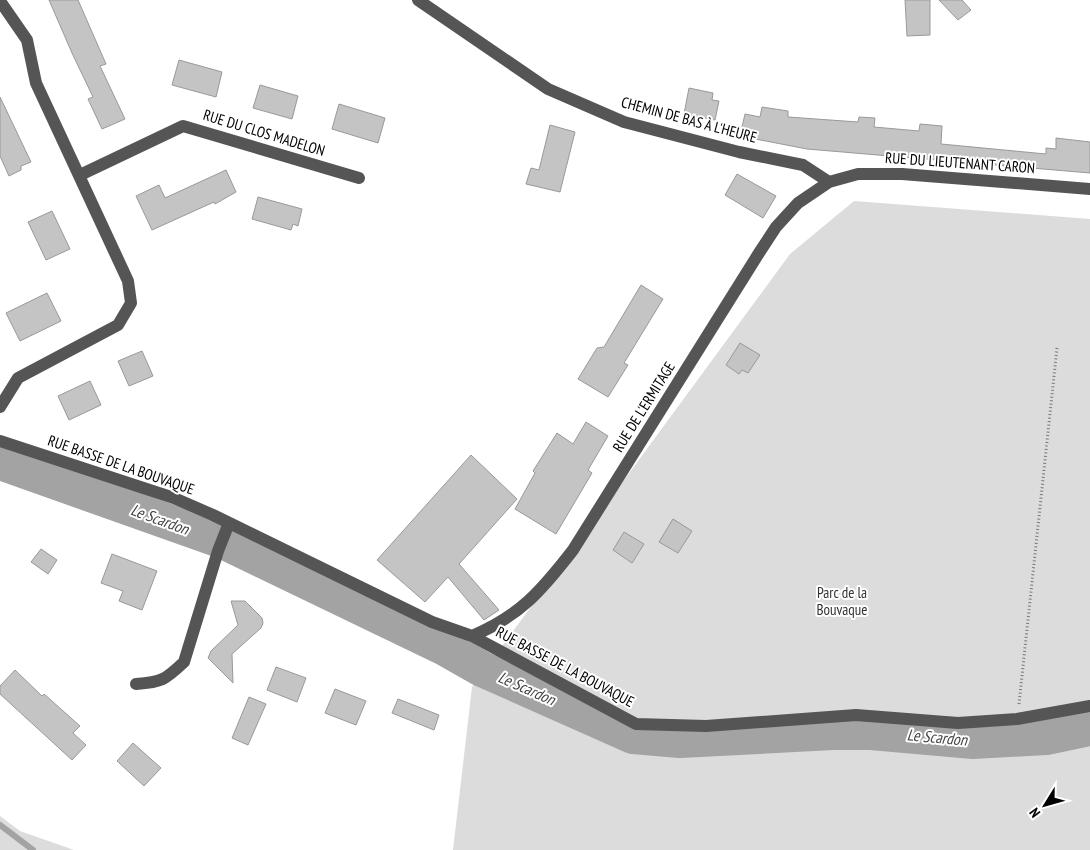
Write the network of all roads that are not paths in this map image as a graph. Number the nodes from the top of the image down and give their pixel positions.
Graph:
1 (418, 0) edge
2 (0, 1) edge
3 (80, 176) junction
4 (359, 178) dead end
5 (829, 182) junction
6 (1090, 190) edge
7 (0, 407) edge
8 (0, 441) edge
9 (229, 523) junction
10 (472, 636) junction
11 (136, 684) dead end
12 (1090, 706) edge

1 - 5 street, CHEMIN DE BAS À L'HEURE
2 - 3 street
3 - 4 street, RUE DU CLOS MADELON
3 - 7 street
5 - 6 street, RUE DU LIEUTENANT CARON
5 - 10 street, RUE DE L'ERMITAGE
8 - 9 street, RUE BASSE DE LA BOUVAQUE
9 - 10 street, RUE BASSE DE LA BOUVAQUE
9 - 11 street
10 - 12 street, RUE BASSE DE LA BOUVAQUE

